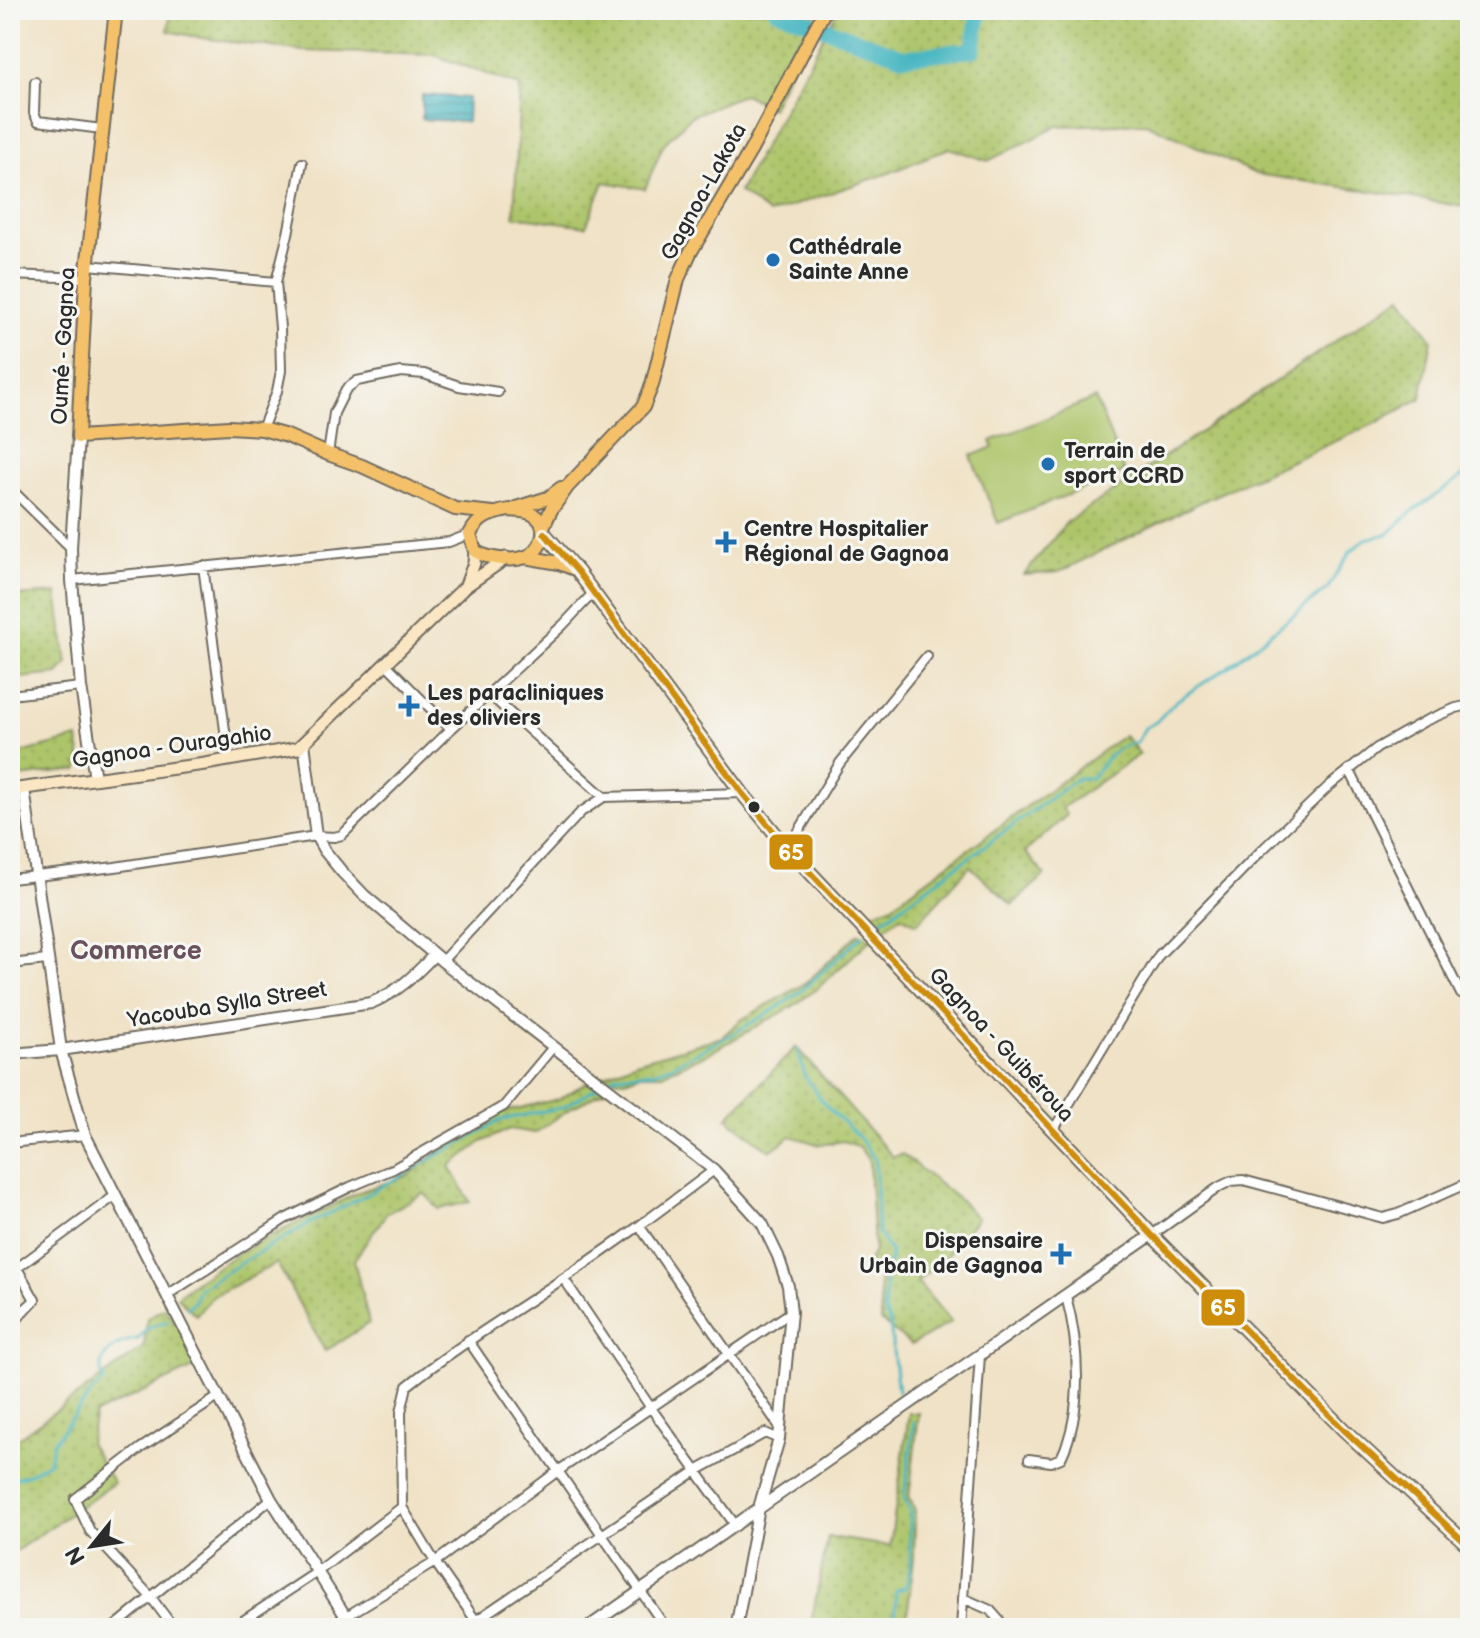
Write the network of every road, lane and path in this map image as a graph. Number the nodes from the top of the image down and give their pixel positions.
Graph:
1 (116, 10) edge
2 (825, 10) edge
3 (35, 82) dead end
4 (102, 129) junction
5 (302, 163) dead end
6 (87, 272) junction
7 (10, 275) edge
8 (276, 282) junction
9 (498, 392) dead end
10 (262, 429) junction
11 (78, 437) junction
12 (328, 454) junction
13 (579, 474) junction
14 (10, 488) edge
15 (455, 509) junction
16 (509, 510) junction
17 (493, 513) junction
18 (544, 530) junction
19 (470, 534) junction
20 (449, 542) junction
21 (71, 548) junction
22 (474, 549) junction
23 (525, 557) junction
24 (506, 558) junction
25 (203, 566) junction
26 (575, 569) junction
27 (72, 580) junction
28 (466, 586) junction
29 (594, 592) junction
30 (927, 656) dead end
31 (386, 664) junction
32 (81, 687) junction
33 (10, 695) edge
34 (490, 695) junction
35 (1470, 705) edge
36 (451, 729) junction
37 (304, 743) junction
38 (229, 760) junction
39 (1349, 769) junction
40 (95, 779) junction
41 (24, 789) junction
42 (10, 790) edge
43 (742, 793) junction
44 (604, 797) junction
45 (316, 836) junction
46 (788, 849) junction
47 (36, 876) junction
48 (10, 879) edge
49 (438, 958) junction
50 (47, 960) junction
51 (10, 964) edge
52 (1461, 994) dead end
53 (554, 1046) junction
54 (61, 1050) junction
55 (10, 1054) edge
56 (1054, 1129) junction
57 (85, 1135) junction
58 (10, 1143) edge
59 (714, 1170) junction
60 (1470, 1182) edge
61 (116, 1195) junction
62 (640, 1227) junction
63 (1152, 1235) junction
64 (14, 1270) edge
65 (564, 1279) junction
66 (167, 1295) junction
67 (1066, 1296) junction
68 (791, 1312) junction
69 (10, 1329) edge
70 (468, 1340) junction
71 (730, 1354) junction
72 (980, 1355) junction
73 (218, 1397) junction
74 (651, 1408) junction
75 (780, 1427) junction
76 (779, 1439) junction
77 (1029, 1459) dead end
78 (558, 1471) junction
79 (696, 1471) junction
80 (271, 1499) junction
81 (402, 1507) junction
82 (759, 1508) junction
83 (736, 1526) junction
84 (601, 1535) junction
85 (1470, 1547) edge
86 (435, 1562) junction
87 (317, 1572) junction
88 (639, 1591) junction
89 (150, 1596) junction
90 (963, 1598) junction
91 (345, 1616) junction
92 (478, 1624) edge
93 (113, 1628) edge
94 (174, 1628) edge
95 (232, 1628) edge
96 (327, 1628) edge
97 (353, 1628) edge
98 (465, 1628) edge
99 (587, 1628) edge
100 (666, 1628) edge
101 (736, 1628) edge
102 (961, 1628) edge
103 (1006, 1628) edge

1 - 4 main road, Oumé - Gagnoa
2 - 13 main road, Gagnoa-Lakota
3 - 4 street
4 - 6 main road, Oumé - Gagnoa
5 - 8 street
6 - 7 street
6 - 8 street
6 - 11 main road, Oumé - Gagnoa
8 - 10 street
9 - 12 street
10 - 11 main road, Oumé - Gagnoa
10 - 12 main road, Oumé - Gagnoa
11 - 21 street
12 - 15 main road, Oumé - Gagnoa
13 - 16 main road, Gagnoa-Lakota
13 - 18 main road, Gagnoa-Lakota
14 - 21 street
15 - 17 main road, Oumé - Gagnoa
15 - 19 main road
16 - 17 main road
16 - 18 main road
17 - 19 main road
18 - 23 main road
18 - 26 main road, Gagnoa - Guibéroua
19 - 20 street
19 - 22 main road
20 - 22 street
20 - 25 street
21 - 27 street
22 - 24 main road
22 - 28 main road
23 - 24 main road
23 - 26 main road
24 - 28 main road, Gagnoa - Ouragahio
25 - 27 street
25 - 38 street
26 - 29 main road, Gagnoa - Guibéroua
27 - 32 street
28 - 31 main road, Gagnoa - Ouragahio
29 - 34 street
29 - 43 main road, Gagnoa - Guibéroua
30 - 46 street
31 - 36 street
31 - 37 main road, Gagnoa - Ouragahio
32 - 33 street
32 - 40 street
34 - 36 street
34 - 44 street
35 - 39 street
36 - 45 street
37 - 38 main road, Gagnoa - Ouragahio
37 - 45 street
38 - 40 main road, Gagnoa - Ouragahio
39 - 52 street
39 - 56 street
40 - 41 main road, Gagnoa - Ouragahio
41 - 42 main road, Gagnoa - Ouragahio
41 - 47 street
43 - 44 street
43 - 46 main road, Gagnoa - Guibéroua
44 - 49 street
45 - 47 street
45 - 49 street
46 - 56 main road, Gagnoa - Guibéroua
47 - 48 street
47 - 50 street
49 - 53 street
49 - 54 street, Yacouba Sylla Street
50 - 51 street
50 - 54 street
53 - 59 street
53 - 66 street
54 - 55 street, Yacouba Sylla Street
54 - 57 street
56 - 63 main road, Gagnoa - Guibéroua
57 - 58 street
57 - 61 street
59 - 62 street
59 - 68 street
60 - 63 street
61 - 64 street
61 - 66 street
62 - 65 street
62 - 71 street
63 - 67 street
63 - 85 main road, Gagnoa - Guibéroua
64 - 69 street
65 - 70 street
65 - 74 street
66 - 73 street
67 - 72 street
67 - 77 street
68 - 71 street
68 - 75 street
70 - 78 street
70 - 81 street
71 - 74 street
71 - 75 street
72 - 82 street
72 - 90 street
73 - 80 street
73 - 89 street
74 - 78 street
74 - 79 street
75 - 76 street
76 - 79 street
76 - 82 street
78 - 84 street
78 - 86 street
79 - 83 street
79 - 84 street
80 - 87 street
80 - 89 street
81 - 86 street
81 - 87 street
82 - 83 street
82 - 101 street
83 - 88 street
84 - 88 street
84 - 92 street
86 - 91 street
86 - 92 street
87 - 91 street
87 - 95 street
88 - 99 street
88 - 100 street
89 - 93 street
89 - 94 street
90 - 102 street
90 - 103 street
91 - 96 street
91 - 97 street
92 - 98 street

